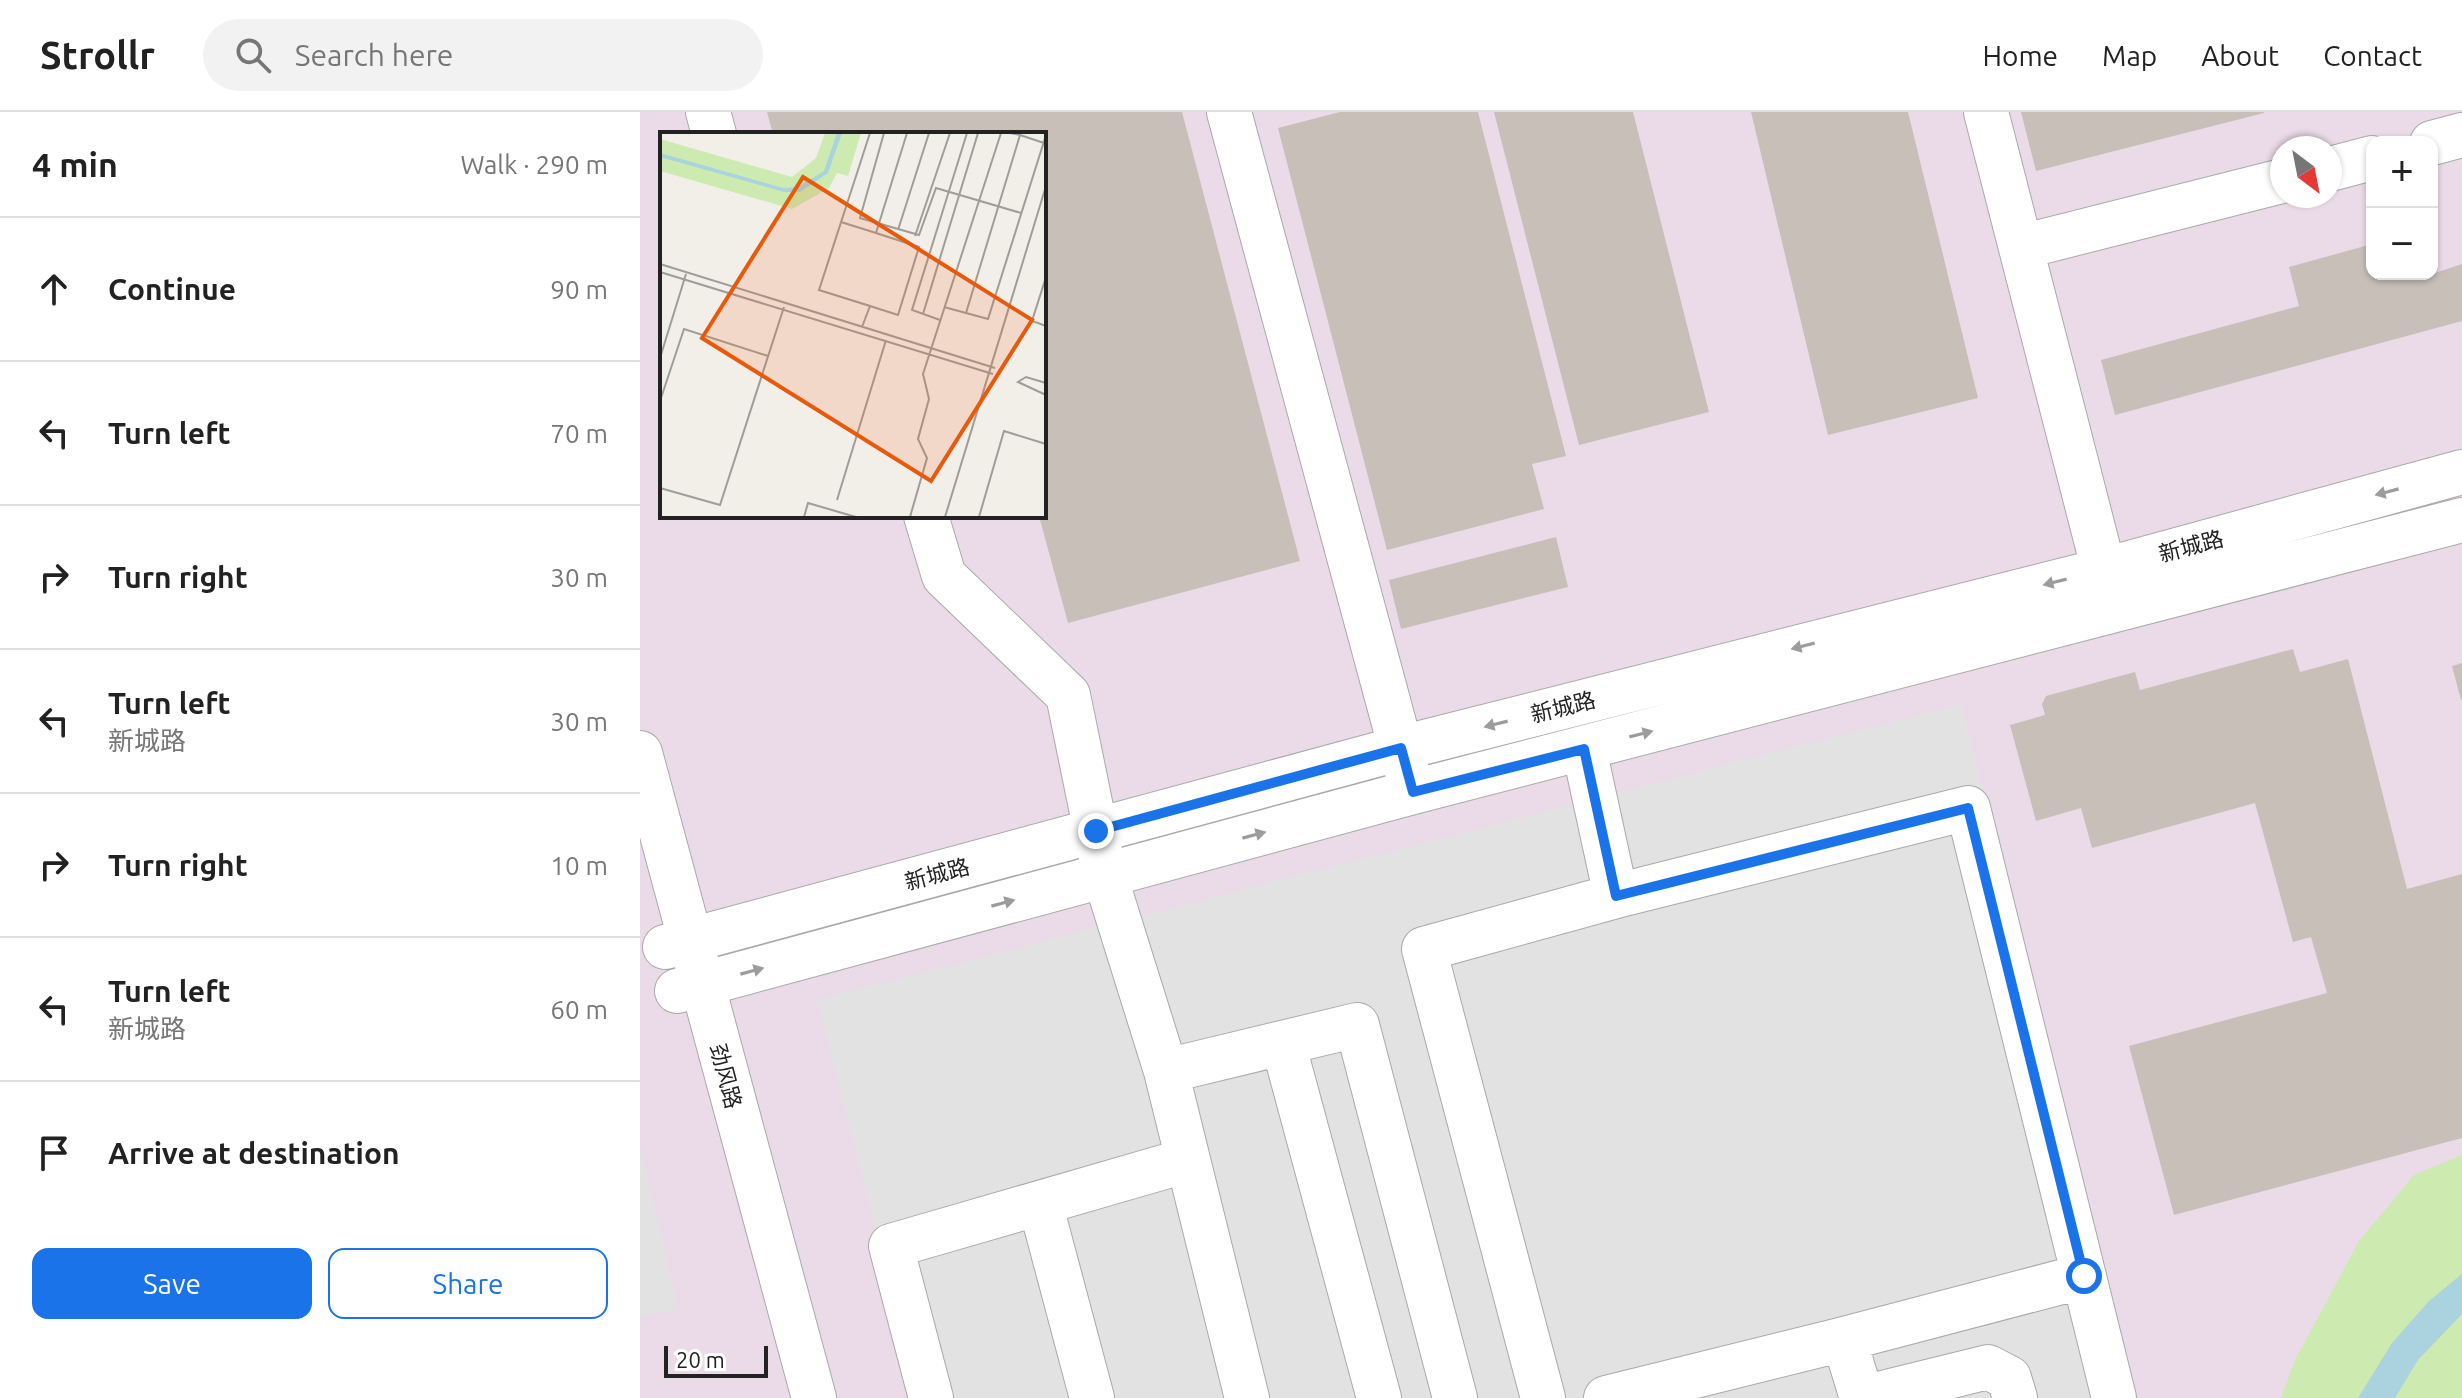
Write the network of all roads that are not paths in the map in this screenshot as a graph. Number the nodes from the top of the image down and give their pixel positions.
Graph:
1 (708, 112) edge
2 (1229, 112) edge
3 (1986, 112) edge
4 (713, 132) edge
5 (2462, 135) edge
6 (2438, 141) edge
7 (2366, 160) edge
8 (2342, 166) edge
9 (2270, 184) edge
10 (2021, 247) junction
11 (2462, 472) edge
12 (927, 518) edge
13 (2462, 520) edge
14 (2104, 570) junction
15 (2115, 612) junction
16 (1401, 748) junction
17 (1584, 749) junction
18 (640, 753) edge
19 (1413, 792) junction
20 (1096, 831) junction
21 (640, 855) edge
22 (1105, 876) junction
23 (1616, 896) junction
24 (678, 944) junction
25 (689, 988) junction
26 (1283, 1043) junction
27 (1166, 1071) junction
28 (1188, 1160) junction
29 (1040, 1203) junction
30 (2084, 1276) junction
31 (1844, 1339) junction
32 (784, 1398) edge
33 (814, 1398) edge
34 (931, 1398) edge
35 (1092, 1398) edge
36 (1247, 1398) edge
37 (1379, 1398) edge
38 (1455, 1398) edge
39 (1543, 1398) edge
40 (1606, 1398) edge
41 (1862, 1398) edge
42 (2015, 1398) edge
43 (2114, 1398) edge

1 - 4 street
2 - 16 street
3 - 10 street
5 - 6 street
7 - 8 street
9 - 10 street
10 - 14 street
11 -> 14 street, 新城路
12 - 20 street
13 - 15 street, 新城路
14 - 15 street
14 -> 16 street, 新城路
17 -> 15 street, 新城路
16 - 19 street
16 - 20 street, 新城路
17 - 19 street, 新城路
17 - 23 street
18 - 24 street, 劲风路
22 -> 19 street, 新城路
20 - 22 street
20 - 24 street, 新城路
21 - 24 street, 劲风路
25 -> 22 street, 新城路
22 - 27 street
23 - 30 street
23 - 39 street
24 - 25 street, 劲风路
25 - 32 street, 劲风路
25 - 33 street, 劲风路
26 - 27 street
26 - 37 street
26 - 38 street
27 - 28 street
28 - 29 street
28 - 36 street
29 - 34 street
29 - 35 street
30 - 31 street
30 - 43 street
31 - 40 street
31 - 41 street
41 - 42 street

